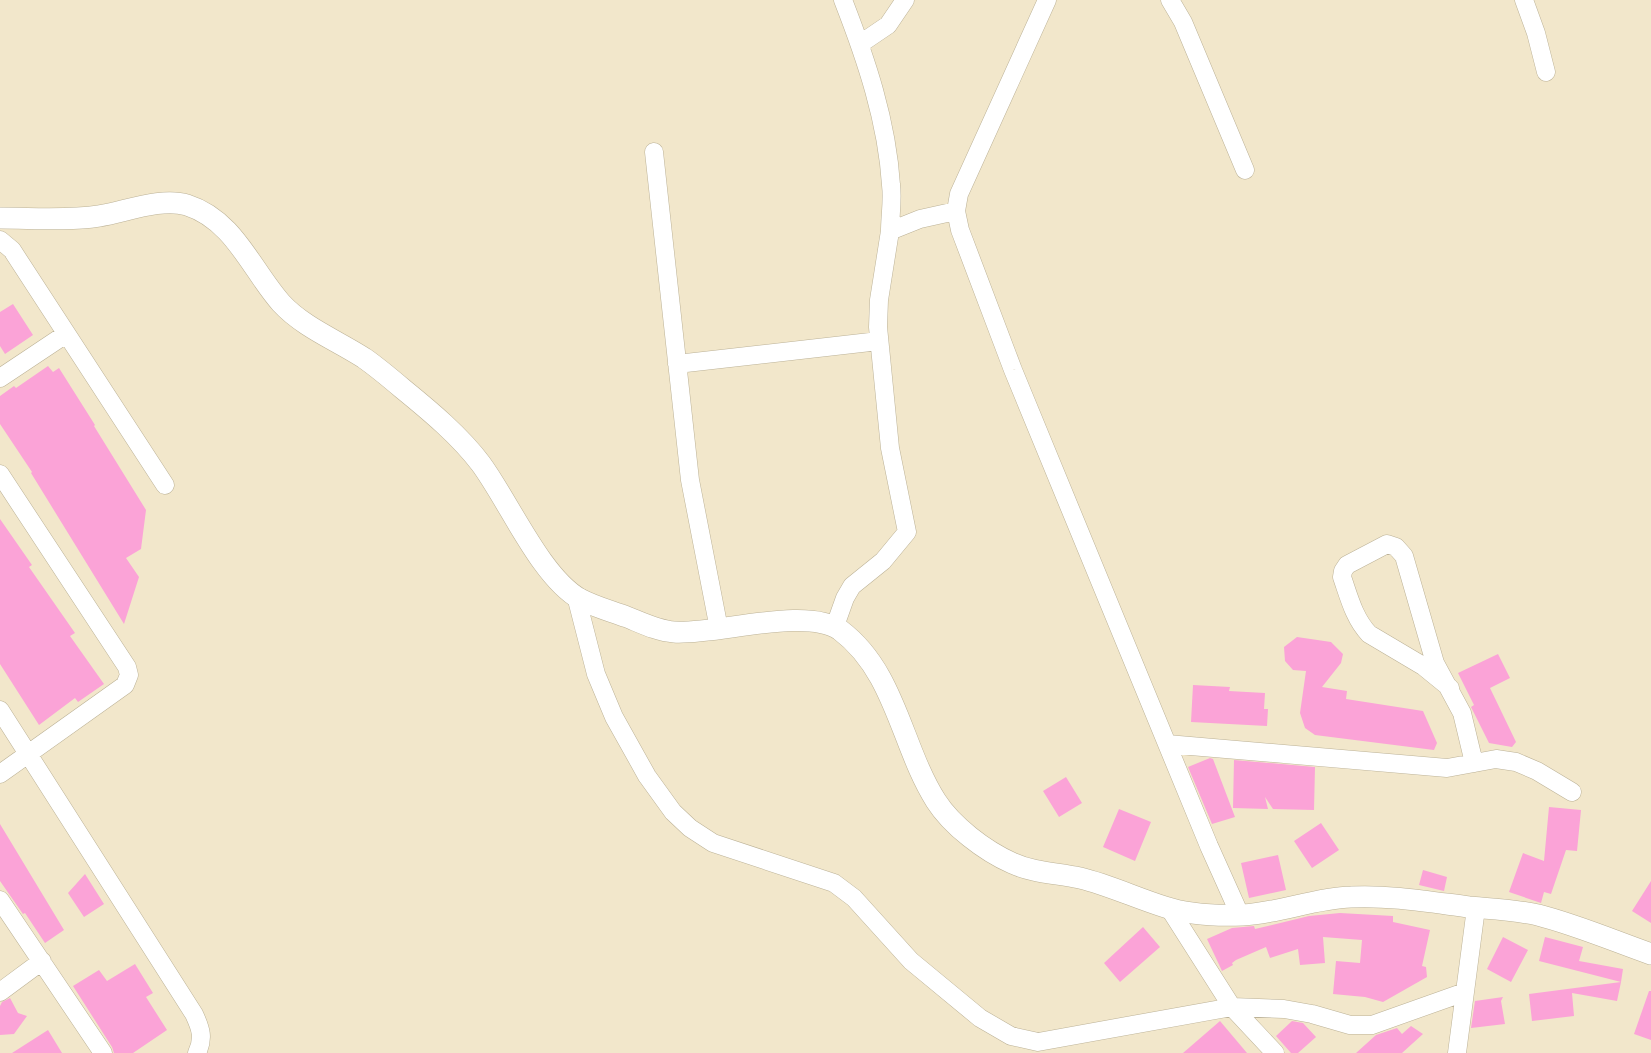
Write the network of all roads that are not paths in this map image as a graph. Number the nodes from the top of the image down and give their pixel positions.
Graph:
1 (843, 0) edge
2 (905, 0) edge
3 (1046, 0) edge
4 (1170, 0) edge
5 (1524, 0) edge
6 (860, 44) junction
7 (1546, 72) dead end
8 (654, 152) dead end
9 (1245, 170) dead end
10 (956, 211) junction
11 (0, 218) edge
12 (890, 232) junction
13 (0, 240) edge
14 (66, 334) junction
15 (879, 341) junction
16 (677, 364) junction
17 (0, 378) edge
18 (0, 474) edge
19 (164, 485) dead end
20 (576, 596) junction
21 (835, 626) junction
22 (719, 629) junction
23 (1450, 688) junction
24 (0, 710) edge
25 (1167, 744) junction
26 (28, 755) junction
27 (1474, 763) junction
28 (0, 774) edge
29 (1572, 792) dead end
30 (0, 900) edge
31 (1169, 908) junction
32 (1476, 908) junction
33 (1240, 915) junction
34 (1651, 954) edge
35 (42, 961) junction
36 (0, 992) edge
37 (1465, 992) junction
38 (1232, 1007) junction
39 (97, 1051) edge
40 (197, 1053) edge
41 (1275, 1053) edge
42 (1457, 1053) edge

1 - 6 street
2 - 6 street
3 - 10 street
4 - 9 street
5 - 7 street
6 - 12 street
8 - 16 street
10 - 12 street
10 - 25 street
11 - 20 street
12 - 15 street
13 - 14 street
14 - 17 street
14 - 19 street
15 - 16 street
15 - 21 street
16 - 22 street
18 - 26 street
20 - 22 street
20 - 38 street
21 - 22 street
21 - 31 street
23 - 23 street
23 - 27 street
24 - 26 street
25 - 27 street
25 - 33 street
26 - 28 street
26 - 40 street
27 - 29 street
30 - 35 street
31 - 33 street
31 - 38 street
32 - 33 street
32 - 34 street
32 - 37 street
35 - 36 street
35 - 39 street
37 - 38 street
37 - 42 street
38 - 41 street

